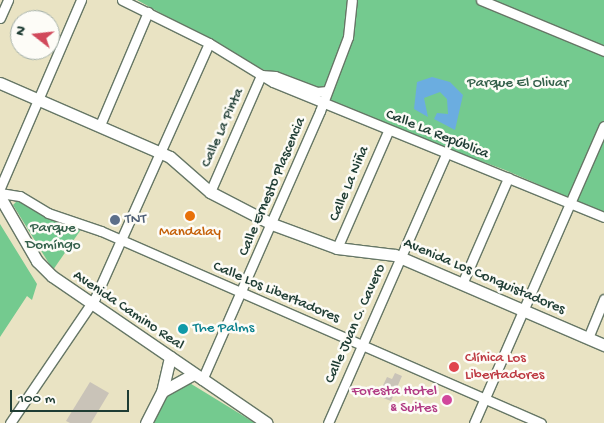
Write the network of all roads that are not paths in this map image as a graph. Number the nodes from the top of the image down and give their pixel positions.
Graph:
1 (8, 0) edge
2 (81, 0) edge
3 (122, 0) edge
4 (352, 0) edge
5 (481, 0) edge
6 (148, 12) junction
7 (0, 18) edge
8 (209, 43) junction
9 (604, 51) edge
10 (261, 75) junction
11 (0, 83) edge
12 (327, 91) junction
13 (39, 99) junction
14 (322, 104) junction
15 (100, 125) junction
16 (604, 126) edge
17 (388, 131) junction
18 (160, 152) junction
19 (446, 154) junction
20 (508, 178) junction
21 (0, 188) edge
22 (210, 192) junction
23 (0, 195) edge
24 (572, 203) junction
25 (604, 217) edge
26 (272, 224) junction
27 (121, 241) junction
28 (337, 248) junction
29 (401, 257) junction
30 (462, 284) junction
31 (242, 294) junction
32 (604, 298) edge
33 (90, 306) junction
34 (524, 311) junction
35 (588, 338) junction
36 (361, 344) junction
37 (604, 345) edge
38 (170, 357) junction
39 (198, 377) junction
40 (162, 392) junction
41 (484, 398) junction
42 (10, 423) edge
43 (146, 423) edge
44 (267, 423) edge
45 (328, 423) edge
46 (474, 423) edge
47 (541, 423) edge

1 - 7 street
2 - 13 street
3 - 6 street, Calle La República
4 - 12 street, Calle Ernesto Plascencia
5 - 9 street
6 - 8 street, Calle La República
6 - 15 street
8 - 10 street, Calle La República
8 - 18 street
10 - 12 street, Calle La República
10 - 14 street, Calle La República
10 - 22 street, Calle La Pinta
11 - 13 main road, Avenida Los Conquistadores
12 - 14 street, Calle Ernesto Plascencia
13 - 15 main road, Avenida Los Conquistadores
13 - 21 street
14 - 17 street, Calle La República
14 - 26 street, Calle Ernesto Plascencia
15 - 18 main road, Avenida Los Conquistadores
16 - 24 street
17 - 19 street, Calle La República
17 - 28 street, Calle La Niña
18 - 22 main road, Avenida Los Conquistadores
18 - 27 street
19 - 20 street, Calle La República
19 - 29 street, Calle Juan C. Cavero
20 - 24 street, Calle La República
20 - 30 street
22 - 26 main road, Avenida Los Conquistadores
23 - 27 street, Calle Los Libertadores
23 - 33 main road, Avenida Camino Real
24 - 25 street, Calle La República
24 - 34 street
26 - 28 main road, Avenida Los Conquistadores
26 - 31 street, Calle Ernesto Plascencia
27 - 31 street, Calle Los Libertadores
27 - 33 street
28 - 29 main road, Avenida Los Conquistadores
29 - 30 main road, Avenida Los Conquistadores
29 - 36 street, Calle Juan C. Cavero
30 - 34 main road, Avenida Los Conquistadores
31 - 36 street, Calle Los Libertadores
31 - 39 street, Calle Ernesto Plascencia
32 - 35 street
33 - 38 main road, Avenida Camino Real
33 - 42 street
34 - 35 main road, Avenida Los Conquistadores
34 - 41 street
35 - 37 main road, Avenida Los Conquistadores
36 - 41 street, Calle Los Libertadores
36 - 45 street, Calle Juan C. Cavero
38 - 39 main road, Avenida Camino Real
38 - 40 main road
39 - 40 main road
39 - 44 main road, Avenida Camino Real
40 - 43 main road
41 - 46 street
41 - 47 street, Calle Los Libertadores

